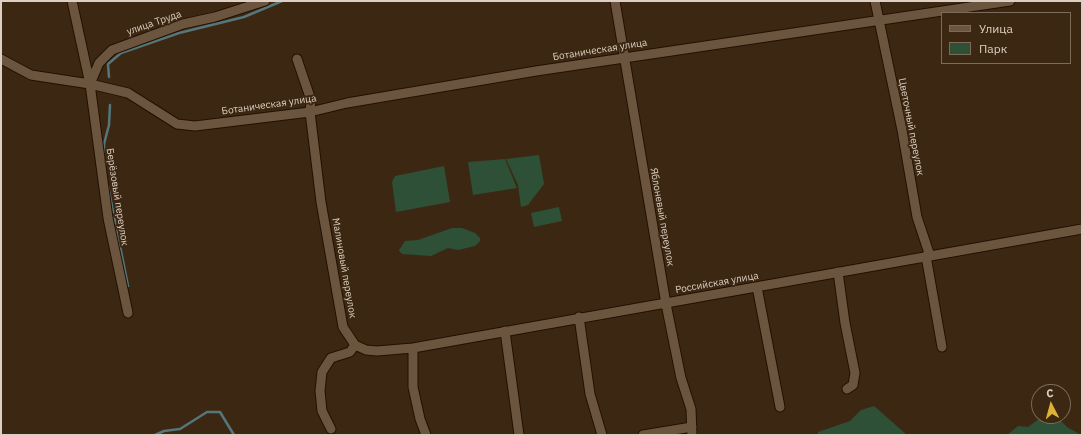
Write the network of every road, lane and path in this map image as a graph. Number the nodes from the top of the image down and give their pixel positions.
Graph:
1 (72, 1) edge
2 (265, 1) edge
3 (615, 1) edge
4 (875, 1) edge
5 (1010, 1) edge
6 (879, 21) junction
7 (624, 58) junction
8 (1, 59) edge
9 (297, 59) dead end
10 (90, 84) junction
11 (310, 112) junction
12 (1082, 229) edge
13 (928, 256) junction
14 (838, 272) junction
15 (757, 287) junction
16 (666, 304) junction
17 (128, 313) dead end
18 (579, 317) junction
19 (505, 331) junction
20 (355, 345) junction
21 (942, 347) dead end
22 (412, 348) junction
23 (847, 389) dead end
24 (780, 407) dead end
25 (331, 429) dead end
26 (692, 431) edge
27 (426, 435) edge
28 (519, 435) edge
29 (602, 435) edge
30 (643, 435) edge

1 - 10 street
2 - 10 street, улица Труда
3 - 7 street, Яблоневый переулок
4 - 6 street, Цветочный переулок
5 - 6 street, Ботаническая улица
6 - 7 street, Ботаническая улица
6 - 13 street, Цветочный переулок
7 - 11 street, Ботаническая улица
7 - 16 street, Яблоневый переулок
8 - 10 street
9 - 11 street, Малиновый переулок
10 - 11 street, Ботаническая улица
10 - 17 street, Берёзовый переулок
11 - 20 street, Малиновый переулок
12 - 13 street, Российская улица
13 - 14 street, Российская улица
13 - 21 street, Цветочный переулок
14 - 15 street, Российская улица
14 - 23 street
15 - 16 street, Российская улица
15 - 24 street
16 - 18 street, Российская улица
16 - 26 street, Яблоневый переулок
18 - 19 street, Российская улица
18 - 29 street
19 - 22 street, Российская улица
19 - 28 street
20 - 22 street, Российская улица
20 - 25 street
22 - 27 street
26 - 30 street

